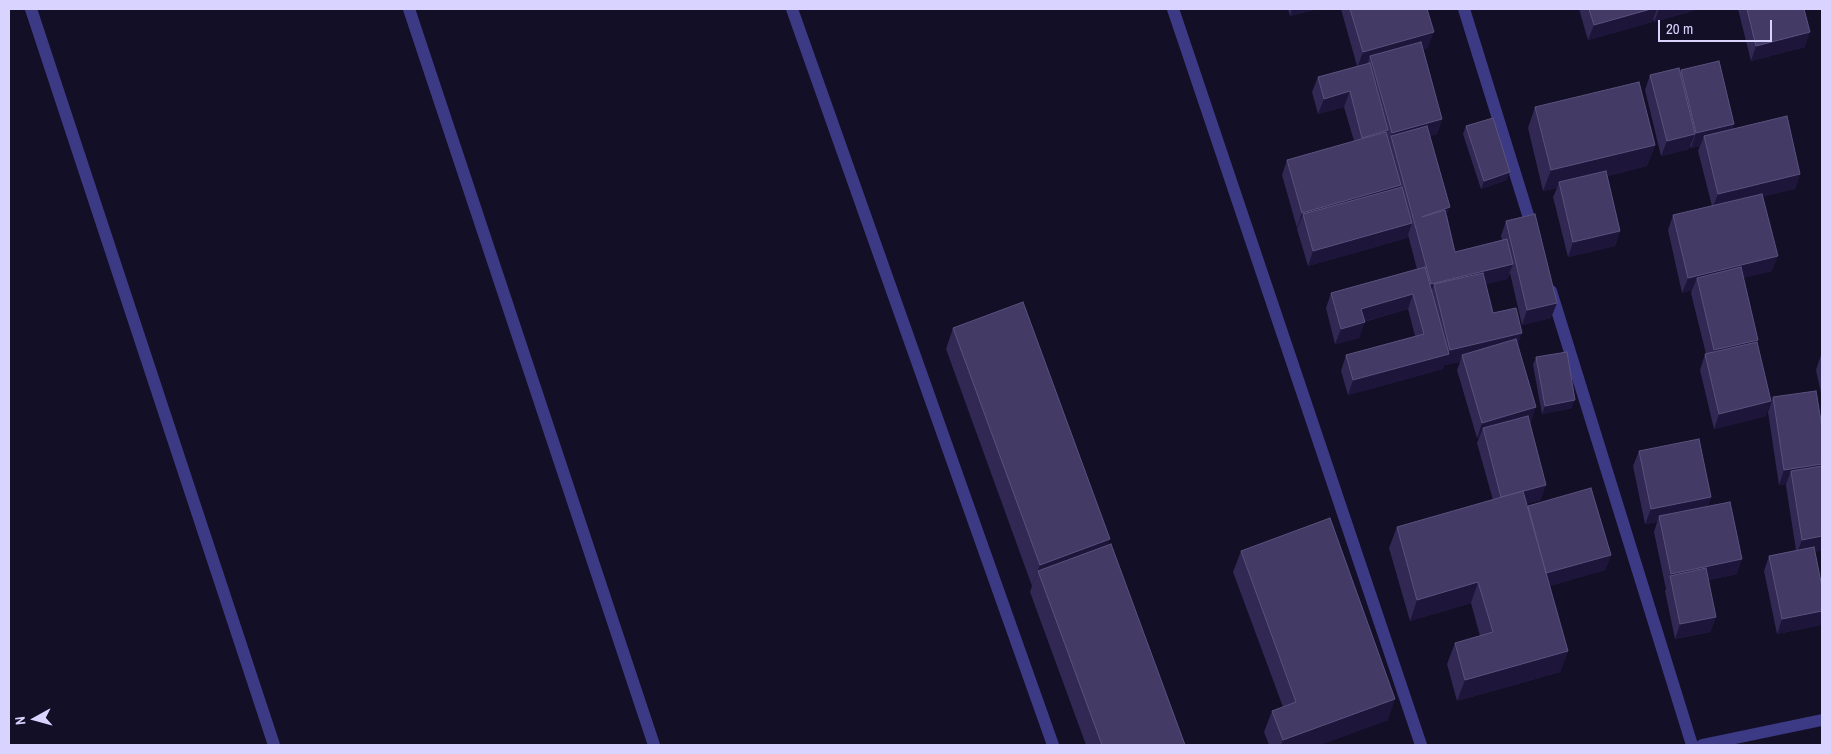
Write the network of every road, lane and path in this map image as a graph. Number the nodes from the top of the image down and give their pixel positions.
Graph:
1 (31, 9) edge
2 (409, 9) edge
3 (792, 9) edge
4 (1174, 9) edge
5 (1464, 9) edge
6 (1537, 245) edge
7 (1549, 283) edge
8 (1822, 720) edge
9 (274, 745) edge
10 (654, 745) edge
11 (1053, 745) edge
12 (1421, 745) edge
13 (1692, 745) edge
14 (1702, 745) edge

1 - 9 street
2 - 10 street
3 - 11 street
4 - 12 street
5 - 6 street
7 - 13 street
8 - 14 street

